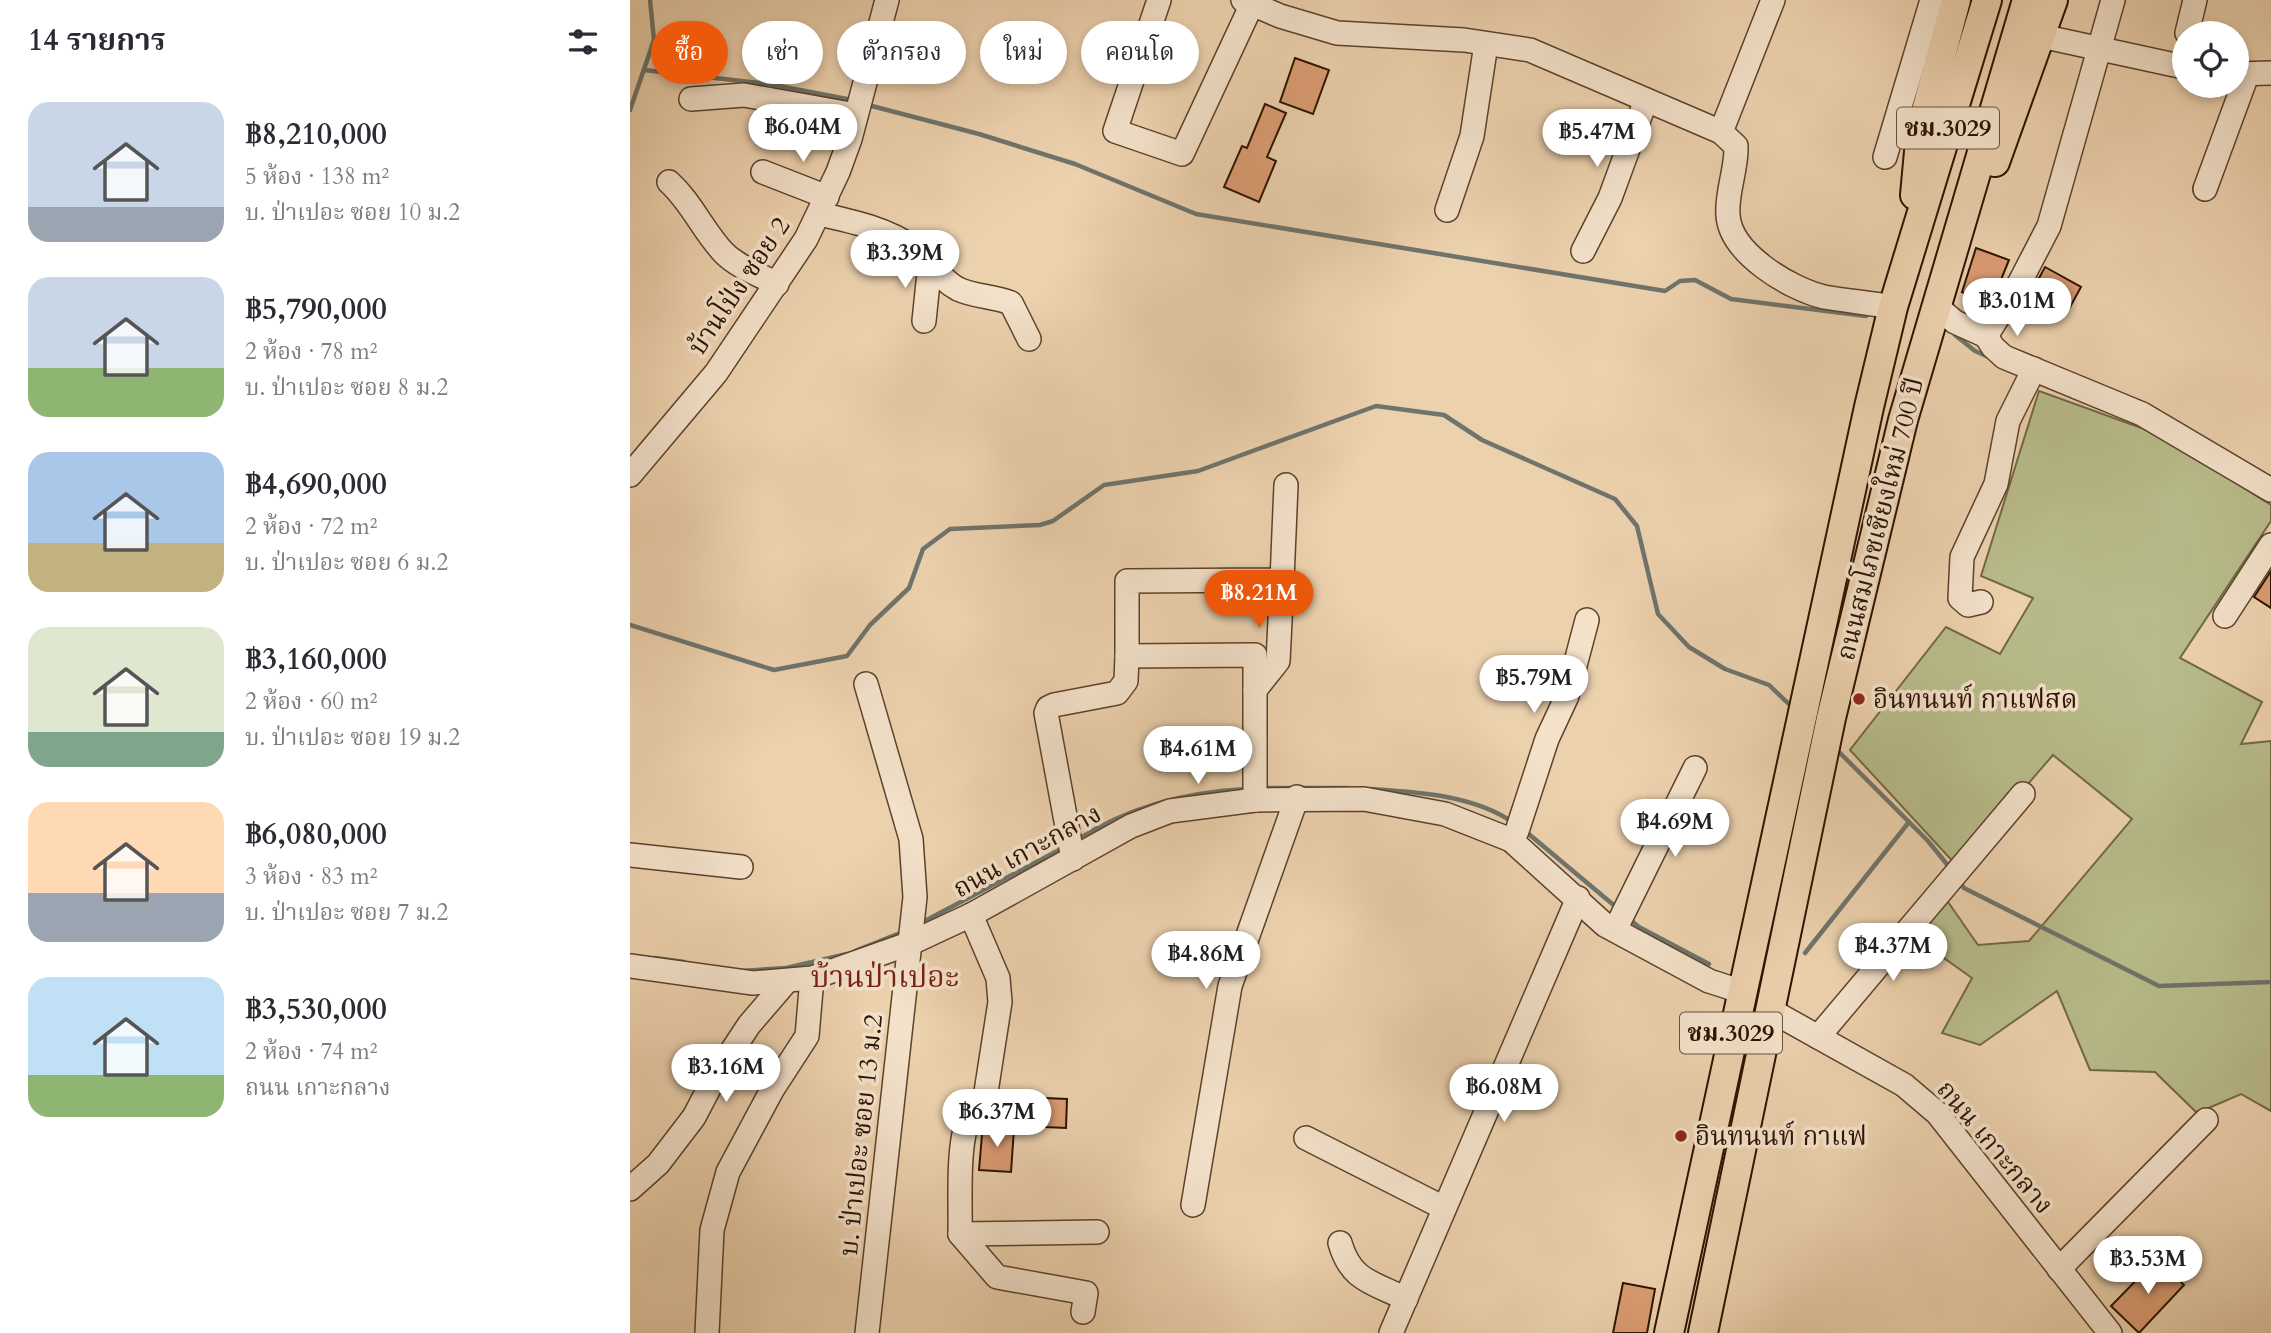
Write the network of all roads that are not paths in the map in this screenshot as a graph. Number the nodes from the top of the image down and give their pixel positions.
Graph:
1 (887, 0) edge
2 (1159, 0) edge
3 (1773, 0) edge
4 (1949, 0) edge
5 (1987, 0) edge
6 (2053, 0) edge
7 (2113, 0) edge
8 (2195, 0) edge
9 (1248, 2) edge
10 (1283, 8) edge
11 (2030, 18) edge
12 (2190, 21) edge
13 (1486, 44) junction
14 (2101, 51) junction
15 (2172, 58) edge
16 (2271, 73) edge
17 (2249, 74) edge
18 (2234, 98) edge
19 (691, 99) dead end
20 (1646, 100) junction
21 (859, 106) junction
22 (1721, 132) junction
23 (1885, 157) dead end
24 (763, 172) dead end
25 (669, 182) dead end
26 (2205, 189) dead end
27 (823, 205) junction
28 (1447, 210) dead end
29 (1583, 251) dead end
30 (1909, 256) junction
31 (930, 263) junction
32 (777, 284) junction
33 (1893, 306) junction
34 (1936, 306) junction
35 (925, 321) dead end
36 (1986, 335) junction
37 (1029, 339) dead end
38 (2035, 369) junction
39 (630, 475) edge
40 (2269, 483) edge
41 (1286, 485) dead end
42 (2271, 545) edge
43 (1282, 580) junction
44 (1981, 602) dead end
45 (2225, 616) dead end
46 (1587, 620) dead end
47 (1127, 656) junction
48 (866, 684) dead end
49 (1255, 690) junction
50 (1695, 768) dead end
51 (1255, 792) junction
52 (2023, 794) dead end
53 (1297, 797) junction
54 (1516, 831) junction
55 (1071, 849) junction
56 (630, 855) edge
57 (741, 867) dead end
58 (1578, 898) junction
59 (971, 915) junction
60 (1615, 930) junction
61 (912, 931) junction
62 (630, 966) edge
63 (813, 978) junction
64 (785, 983) junction
65 (1740, 991) junction
66 (1770, 1010) junction
67 (1818, 1037) junction
68 (982, 1102) junction
69 (1013, 1115) dead end
70 (2206, 1119) dead end
71 (1306, 1138) dead end
72 (630, 1189) edge
73 (1193, 1205) dead end
74 (1444, 1209) junction
75 (1097, 1232) dead end
76 (960, 1234) junction
77 (1340, 1243) dead end
78 (2059, 1269) junction
79 (1406, 1299) junction
80 (1083, 1312) dead end
81 (707, 1333) edge
82 (867, 1333) edge
83 (1391, 1333) edge
84 (1669, 1333) edge
85 (1703, 1333) edge
86 (2110, 1333) edge

1 - 21 street, บ้านโป่ง ซอย 2
2 - 9 street
3 - 22 street
4 - 23 street
4 - 30 main road
5 - 30 main road, ถนนสมโภชเชียงใหม่ 700 ปี / ชม.3029
6 - 11 main road, ถนนสมโภชเชียงใหม่ 700 ปี
7 - 14 street
8 - 12 street
9 - 10 street
10 - 13 street
11 - 14 street
11 - 34 main road, ถนนสมโภชเชียงใหม่ 700 ปี / ชม.3029
13 - 20 street
13 - 28 street
14 - 15 street
14 - 36 street
16 - 17 street
18 - 26 street
19 - 21 street
20 - 22 street
20 - 29 street
21 - 27 street, บ้านโป่ง ซอย 2
22 - 33 street
24 - 27 street
25 - 32 street
27 - 31 street
27 - 32 street, บ้านโป่ง ซอย 2
30 - 33 main road, ถนนสมโภชเชียงใหม่ 700 ปี / ชม.3029
31 - 35 street
31 - 37 street
32 - 39 street, บ้านโป่ง ซอย 2
33 - 65 main road, ถนนสมโภชเชียงใหม่ 700 ปี / ชม.3029
34 - 36 street
34 - 66 main road, ถนนสมโภชเชียงใหม่ 700 ปี / ชม.3029
36 - 38 street
38 - 40 street
38 - 44 street
41 - 43 street
42 - 45 street
43 - 47 street
43 - 49 street
46 - 54 street
47 - 49 street
47 - 55 street
48 - 61 street, บ. ป่าเปอะ ซอย 13 ม.2
49 - 51 street
50 - 60 street
51 - 53 street, ถนน เกาะกลาง
51 - 55 street, ถนน เกาะกลาง
52 - 67 street
53 - 54 street, ถนน เกาะกลาง
53 - 73 street
54 - 58 street, ถนน เกาะกลาง
55 - 59 street, ถนน เกาะกลาง
56 - 57 street
58 - 60 street, ถนน เกาะกลาง
58 - 74 street
59 - 61 street, ถนน เกาะกลาง
59 - 68 street
60 - 65 street, ถนน เกาะกลาง
61 - 63 street, ถนน เกาะกลาง
61 - 82 street, บ. ป่าเปอะ ซอย 13 ม.2
62 - 64 street, ถนน เกาะกลาง
63 - 64 street, ถนน เกาะกลาง
63 - 81 street
64 - 72 street
65 - 84 main road, ถนนสมโภชเชียงใหม่ 700 ปี / ชม.3029
66 - 67 street, ถนน เกาะกลาง
66 - 85 main road, ถนนสมโภชเชียงใหม่ 700 ปี / ชม.3029
67 - 78 street, ถนน เกาะกลาง
68 - 69 street
68 - 76 street
70 - 78 street
71 - 74 street
74 - 79 street
75 - 76 street
76 - 80 street
77 - 79 street
78 - 86 street, ถนน เกาะกลาง
79 - 83 street

